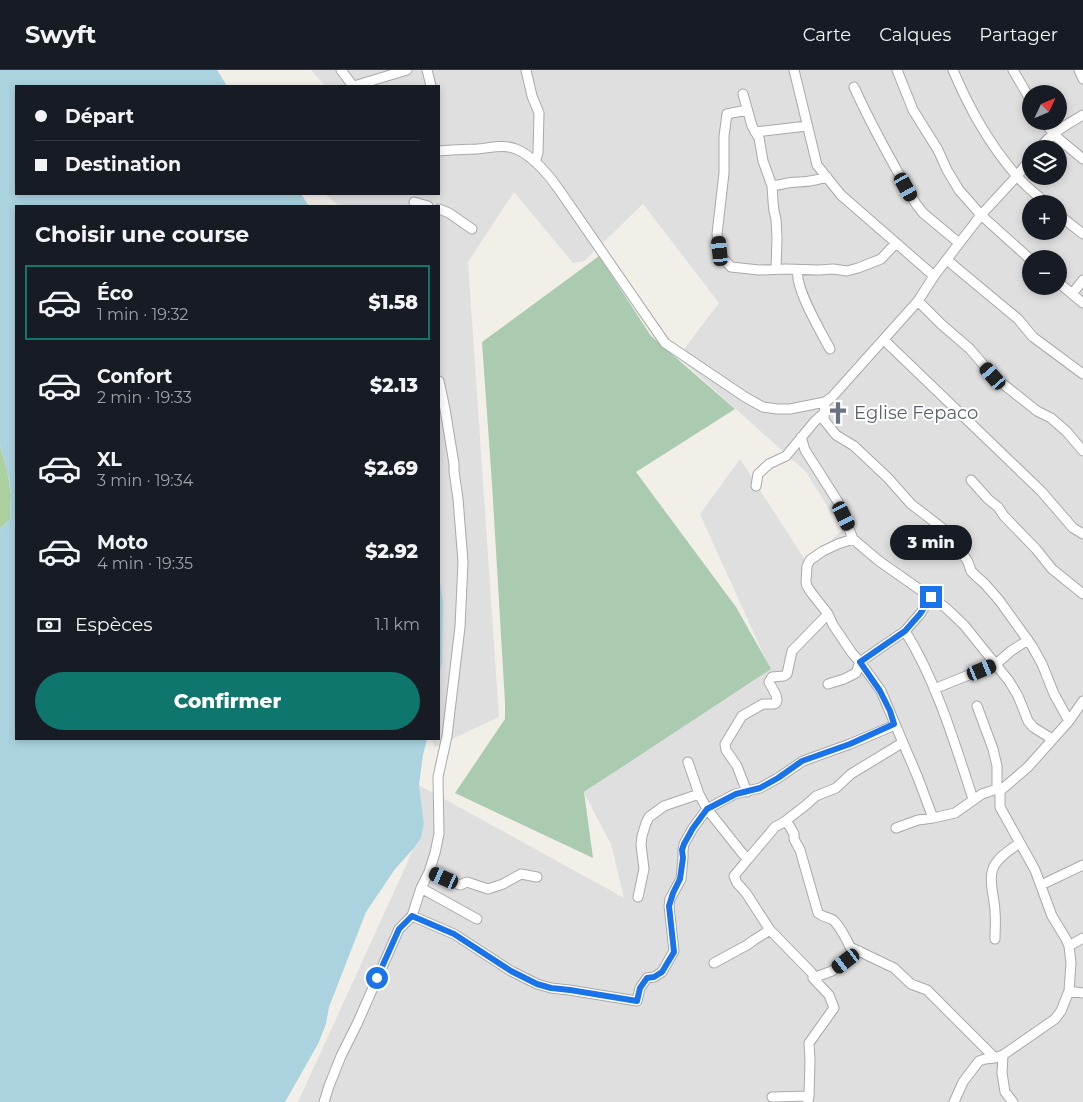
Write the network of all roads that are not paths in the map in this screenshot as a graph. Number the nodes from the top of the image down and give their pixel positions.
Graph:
1 (341, 70) edge
2 (407, 70) edge
3 (427, 70) edge
4 (526, 70) edge
5 (794, 70) edge
6 (897, 70) edge
7 (953, 70) edge
8 (1012, 70) edge
9 (1079, 70) edge
10 (1083, 79) edge
11 (353, 85) edge
12 (357, 85) edge
13 (431, 85) edge
14 (1022, 86) edge
15 (854, 87) dead end
16 (744, 94) dead end
17 (747, 110) junction
18 (1083, 115) edge
19 (807, 126) junction
20 (1051, 130) edge
21 (755, 132) junction
22 (1053, 134) junction
23 (1047, 140) edge
24 (440, 151) edge
25 (1083, 158) edge
26 (535, 162) junction
27 (1022, 170) edge
28 (1017, 176) junction
29 (827, 177) junction
30 (772, 186) junction
31 (1037, 195) edge
32 (413, 201) edge
33 (425, 205) edge
34 (440, 209) edge
35 (981, 215) junction
36 (1067, 221) edge
37 (472, 229) dead end
38 (1083, 234) edge
39 (896, 243) junction
40 (959, 243) junction
41 (1022, 252) edge
42 (947, 260) junction
43 (776, 269) junction
44 (798, 270) junction
45 (934, 276) junction
46 (1083, 280) edge
47 (1067, 290) edge
48 (1072, 294) junction
49 (918, 301) junction
50 (1083, 303) edge
51 (884, 340) junction
52 (830, 349) dead end
53 (1083, 374) edge
54 (440, 386) edge
55 (825, 402) junction
56 (824, 413) junction
57 (801, 437) junction
58 (1083, 451) edge
59 (971, 480) dead end
60 (756, 486) dead end
61 (1083, 534) edge
62 (853, 539) junction
63 (1083, 594) edge
64 (931, 597) junction
65 (828, 614) junction
66 (905, 631) junction
67 (1028, 640) junction
68 (860, 662) junction
69 (996, 664) junction
70 (828, 684) dead end
71 (934, 689) junction
72 (1083, 701) edge
73 (977, 706) dead end
74 (1069, 721) junction
75 (894, 724) junction
76 (1052, 739) junction
77 (902, 742) junction
78 (688, 762) dead end
79 (998, 790) junction
80 (747, 792) junction
81 (699, 794) junction
82 (973, 799) junction
83 (707, 809) junction
84 (933, 818) junction
85 (784, 822) junction
86 (896, 828) dead end
87 (1020, 843) junction
88 (748, 858) junction
89 (1083, 866) edge
90 (429, 872) junction
91 (537, 877) dead end
92 (1041, 885) junction
93 (421, 888) junction
94 (638, 897) dead end
95 (412, 916) junction
96 (477, 919) dead end
97 (770, 930) junction
98 (1083, 938) edge
99 (995, 939) dead end
100 (1069, 946) junction
101 (859, 951) junction
102 (714, 963) dead end
103 (813, 978) junction
104 (1069, 991) junction
105 (1083, 993) edge
106 (999, 1056) junction
107 (772, 1097) dead end
108 (808, 1099) edge
109 (324, 1102) edge
110 (954, 1102) edge
111 (1013, 1102) edge

1 - 11 street
2 - 12 street
3 - 13 street
4 - 26 street
5 - 19 street
6 - 35 street
7 - 28 street
8 - 14 street
9 - 10 street
15 - 40 street
16 - 17 street
17 - 21 street
17 - 43 street
18 - 22 street
19 - 21 street
19 - 29 street
20 - 22 street
21 - 30 street
22 - 23 street
22 - 25 street
24 - 26 street
26 - 55 street
27 - 28 street
28 - 31 street
28 - 35 street
29 - 30 street
29 - 39 street
30 - 43 street
32 - 33 street
34 - 37 street
35 - 40 street
35 - 41 street
36 - 38 street
39 - 44 street
39 - 45 street
40 - 42 street
42 - 45 street
42 - 53 street
43 - 44 street
44 - 52 street
45 - 49 street
46 - 48 street
47 - 48 street
48 - 50 street
49 - 51 street
49 - 58 street
51 - 55 street
51 - 61 street
54 - 90 street
55 - 56 street
56 - 57 street
56 - 67 street
57 - 60 street
57 - 62 street
59 - 63 street
62 - 64 street
62 - 65 street
64 - 66 street
64 - 69 street
65 - 68 street
65 - 80 street
66 - 68 street
66 - 71 street
67 - 69 street
67 - 74 street
68 - 70 street
68 - 75 street
69 - 71 street
69 - 76 street
71 - 82 street
72 - 74 street
73 - 79 street
74 - 76 street
75 - 77 street
75 - 80 street
76 - 79 street
77 - 84 street
77 - 85 street
78 - 81 street
79 - 82 street
79 - 87 street
80 - 83 street
81 - 83 street
81 - 94 street
82 - 84 street
83 - 88 street
83 - 95 street
84 - 86 street
85 - 88 street
85 - 101 street
87 - 92 street
87 - 99 street
88 - 97 street
89 - 92 street
90 - 91 street
90 - 93 street
92 - 100 street
93 - 95 street
93 - 96 street
95 - 109 street
97 - 102 street
97 - 103 street
98 - 100 street
100 - 104 street
101 - 103 street
101 - 106 street
103 - 108 street
104 - 105 street
104 - 106 street
106 - 110 street
106 - 111 street
107 - 108 street

